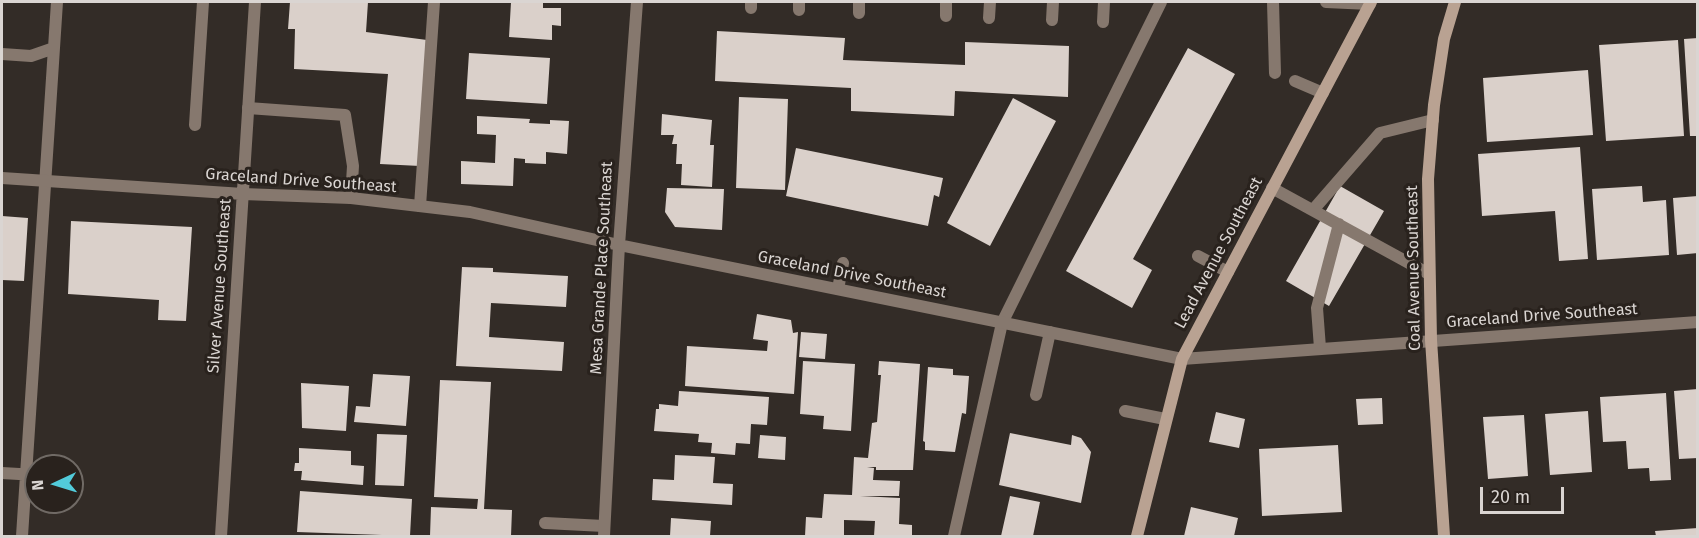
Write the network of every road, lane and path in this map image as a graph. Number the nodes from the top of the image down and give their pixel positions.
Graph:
1 (57, 2) edge
2 (202, 2) edge
3 (255, 2) edge
4 (434, 2) edge
5 (637, 2) edge
6 (946, 2) edge
7 (990, 2) edge
8 (1053, 2) edge
9 (1104, 2) edge
10 (1161, 2) edge
11 (1273, 2) edge
12 (1326, 2) edge
13 (1455, 2) edge
14 (1371, 3) edge
15 (946, 16) dead end
16 (989, 18) dead end
17 (1052, 20) dead end
18 (1103, 22) dead end
19 (54, 48) junction
20 (2, 54) edge
21 (1275, 73) dead end
22 (1295, 81) dead end
23 (1323, 93) junction
24 (248, 108) junction
25 (1432, 120) junction
26 (195, 125) dead end
27 (2, 178) edge
28 (45, 181) junction
29 (1272, 188) junction
30 (243, 194) junction
31 (351, 198) junction
32 (420, 206) junction
33 (1313, 210) junction
34 (1339, 224) junction
35 (619, 245) junction
36 (1198, 256) dead end
37 (843, 263) dead end
38 (1228, 272) junction
39 (1429, 274) junction
40 (838, 289) junction
41 (1698, 322) edge
42 (1002, 323) junction
43 (1050, 332) junction
44 (1431, 340) junction
45 (1320, 348) junction
46 (1182, 360) junction
47 (1036, 395) dead end
48 (1125, 411) dead end
49 (1165, 419) junction
50 (32, 454) edge
51 (2, 473) edge
52 (24, 475) edge
53 (25, 514) edge
54 (545, 524) dead end
55 (604, 531) edge
56 (22, 537) edge
57 (221, 537) edge
58 (954, 537) edge
59 (1137, 537) edge
60 (1444, 537) edge

1 - 19 street
2 - 26 street
3 - 24 street, Silver Avenue Southeast
4 - 32 street
5 - 35 street, Mesa Grande Place Southeast
6 - 15 street
7 - 16 street
8 - 17 street
9 - 18 street
10 - 42 street
11 - 21 street
12 - 14 street
13 - 25 main road, Coal Avenue Southeast
14 - 23 main road, Lead Avenue Southeast
19 - 20 street
19 - 28 street
22 - 23 street
23 - 29 main road, Lead Avenue Southeast
24 - 30 street, Silver Avenue Southeast
24 - 31 street
25 - 33 street
25 - 39 main road, Coal Avenue Southeast
27 - 28 street, Graceland Drive Southeast
28 - 30 street, Graceland Drive Southeast
28 - 50 street
29 - 33 street
29 - 38 main road, Lead Avenue Southeast
30 - 31 street, Graceland Drive Southeast
30 - 57 street, Silver Avenue Southeast
31 - 32 street, Graceland Drive Southeast
32 - 35 street, Graceland Drive Southeast
33 - 34 street
34 - 39 street
34 - 45 street
35 - 40 street, Graceland Drive Southeast
35 - 55 street, Mesa Grande Place Southeast
36 - 38 street
37 - 40 street
38 - 46 main road, Lead Avenue Southeast
39 - 44 main road, Coal Avenue Southeast
40 - 42 street, Graceland Drive Southeast
41 - 44 street, Graceland Drive Southeast
42 - 43 street, Graceland Drive Southeast
42 - 58 street
43 - 46 street, Graceland Drive Southeast
43 - 47 street
44 - 45 street, Graceland Drive Southeast
44 - 60 main road, Coal Avenue Southeast
45 - 46 street, Graceland Drive Southeast
46 - 49 main road, Lead Avenue Southeast
48 - 49 street
49 - 59 main road, Lead Avenue Southeast
51 - 52 street
53 - 56 street
54 - 55 street

